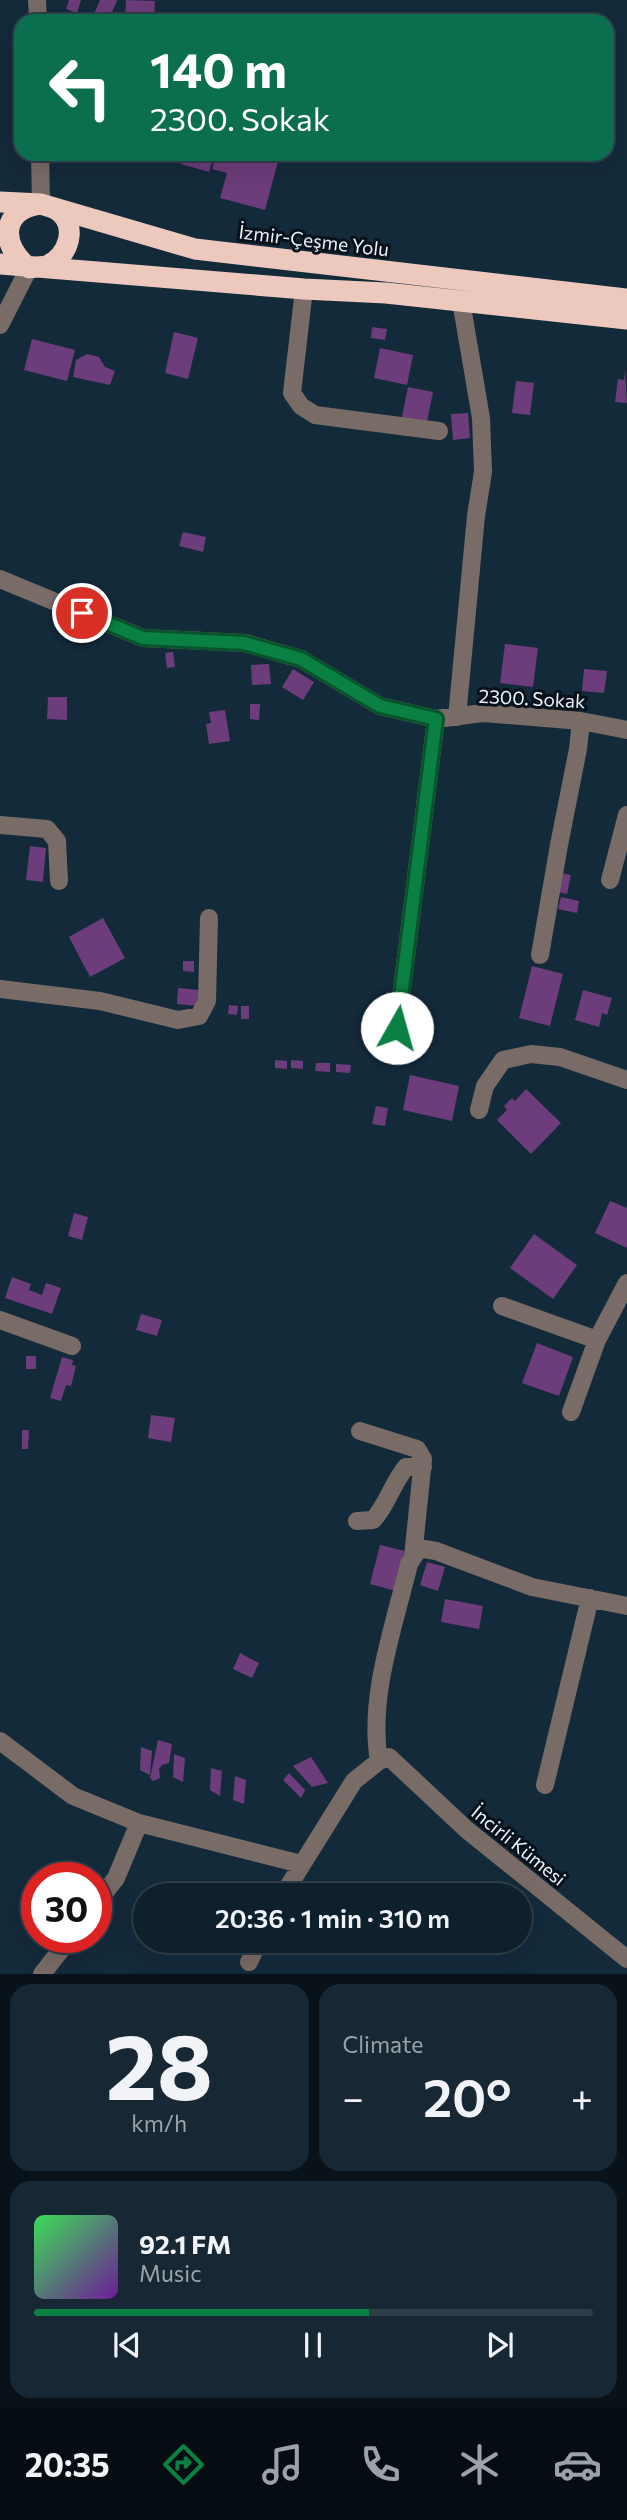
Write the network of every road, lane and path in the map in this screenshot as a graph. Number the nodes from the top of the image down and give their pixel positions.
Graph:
1 (40, 161) edge
2 (0, 202) edge
3 (41, 204) junction
4 (0, 264) edge
5 (29, 268) junction
6 (304, 289) junction
7 (627, 299) edge
8 (461, 301) junction
9 (627, 319) edge
10 (0, 325) edge
11 (439, 431) dead end
12 (0, 579) edge
13 (457, 717) junction
14 (436, 719) junction
15 (581, 721) junction
16 (627, 730) edge
17 (627, 815) edge
18 (0, 825) edge
19 (610, 880) dead end
20 (59, 881) dead end
21 (209, 918) dead end
22 (540, 955) dead end
23 (0, 989) edge
24 (397, 1028) dead end
25 (627, 1080) edge
26 (479, 1110) dead end
27 (627, 1283) edge
28 (502, 1306) dead end
29 (0, 1320) edge
30 (597, 1340) junction
31 (72, 1346) dead end
32 (571, 1412) dead end
33 (360, 1431) dead end
34 (423, 1467) junction
35 (357, 1521) dead end
36 (413, 1557) junction
37 (590, 1598) junction
38 (627, 1606) edge
39 (0, 1741) edge
40 (384, 1759) junction
41 (545, 1785) dead end
42 (139, 1823) junction
43 (301, 1864) junction
44 (112, 1883) edge
45 (290, 1883) edge
46 (58, 1953) edge
47 (253, 1953) edge
48 (627, 1959) edge
49 (249, 1962) dead end
50 (42, 1974) edge

1 - 3 street
2 - 3 highway, İzmir-Çeşme Yolu
3 - 5 highway
3 - 5 highway
3 - 7 highway, İzmir-Çeşme Yolu
4 - 5 highway
5 - 6 highway
5 - 10 street
6 - 8 highway
6 - 11 street
8 - 9 highway
8 - 13 street
12 - 14 street, 2300. Sokak
13 - 14 street, 2300. Sokak
13 - 15 street, 2300. Sokak
14 - 24 street
15 - 16 street, 2300. Sokak
15 - 22 street
17 - 19 street
18 - 20 street
21 - 23 street
25 - 26 street
27 - 30 street
28 - 30 street
29 - 31 street
30 - 32 street
33 - 34 street
34 - 35 street
34 - 36 street
36 - 37 street
36 - 40 street
37 - 38 street
37 - 41 street
39 - 42 street
40 - 43 street
40 - 48 street, İncirli Kümesi
42 - 43 street
42 - 44 street
43 - 45 street
46 - 50 street
47 - 49 street

